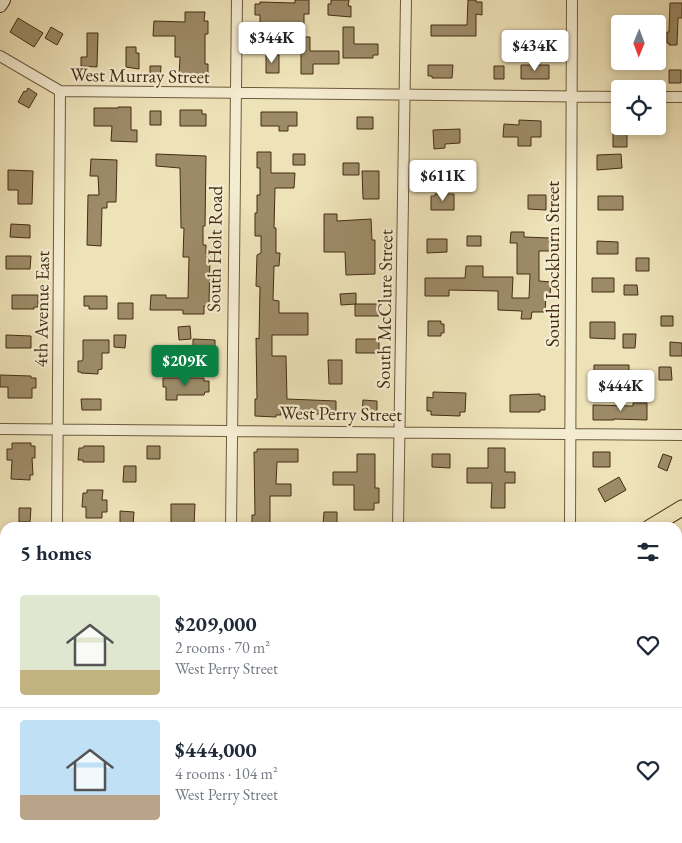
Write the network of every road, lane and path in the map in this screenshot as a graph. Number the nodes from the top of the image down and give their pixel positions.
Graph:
1 (3, 0) edge
2 (237, 0) edge
3 (406, 0) edge
4 (572, 0) edge
5 (0, 5) edge
6 (0, 56) edge
7 (60, 91) junction
8 (236, 94) junction
9 (404, 95) junction
10 (571, 96) junction
11 (611, 97) edge
12 (666, 97) edge
13 (682, 98) edge
14 (0, 429) edge
15 (57, 430) junction
16 (232, 430) junction
17 (400, 432) junction
18 (569, 433) junction
19 (682, 435) edge
20 (682, 508) edge
21 (57, 522) edge
22 (231, 522) edge
23 (398, 522) edge
24 (570, 522) edge
25 (659, 522) edge

1 - 5 main road
2 - 8 street, South Holt Road
3 - 9 street, South McClure Street
4 - 10 street, South Lockburn Street
6 - 7 street, West Murray Street
7 - 8 street, West Murray Street
7 - 15 street, 4th Avenue East
8 - 9 street, West Murray Street
8 - 16 street, South Holt Road
9 - 10 street, West Murray Street
9 - 17 street, South McClure Street
10 - 11 street, West Murray Street
10 - 18 street, South Lockburn Street
12 - 13 street
14 - 15 street, West Perry Street
15 - 16 street, West Perry Street
15 - 21 street, 4th Avenue East
16 - 17 street, West Perry Street
16 - 22 street, South Holt Road
17 - 18 street, West Perry Street
17 - 23 street, South McClure Street
18 - 19 street, West Perry Street
18 - 24 street, South Lockburn Street
20 - 25 main road

